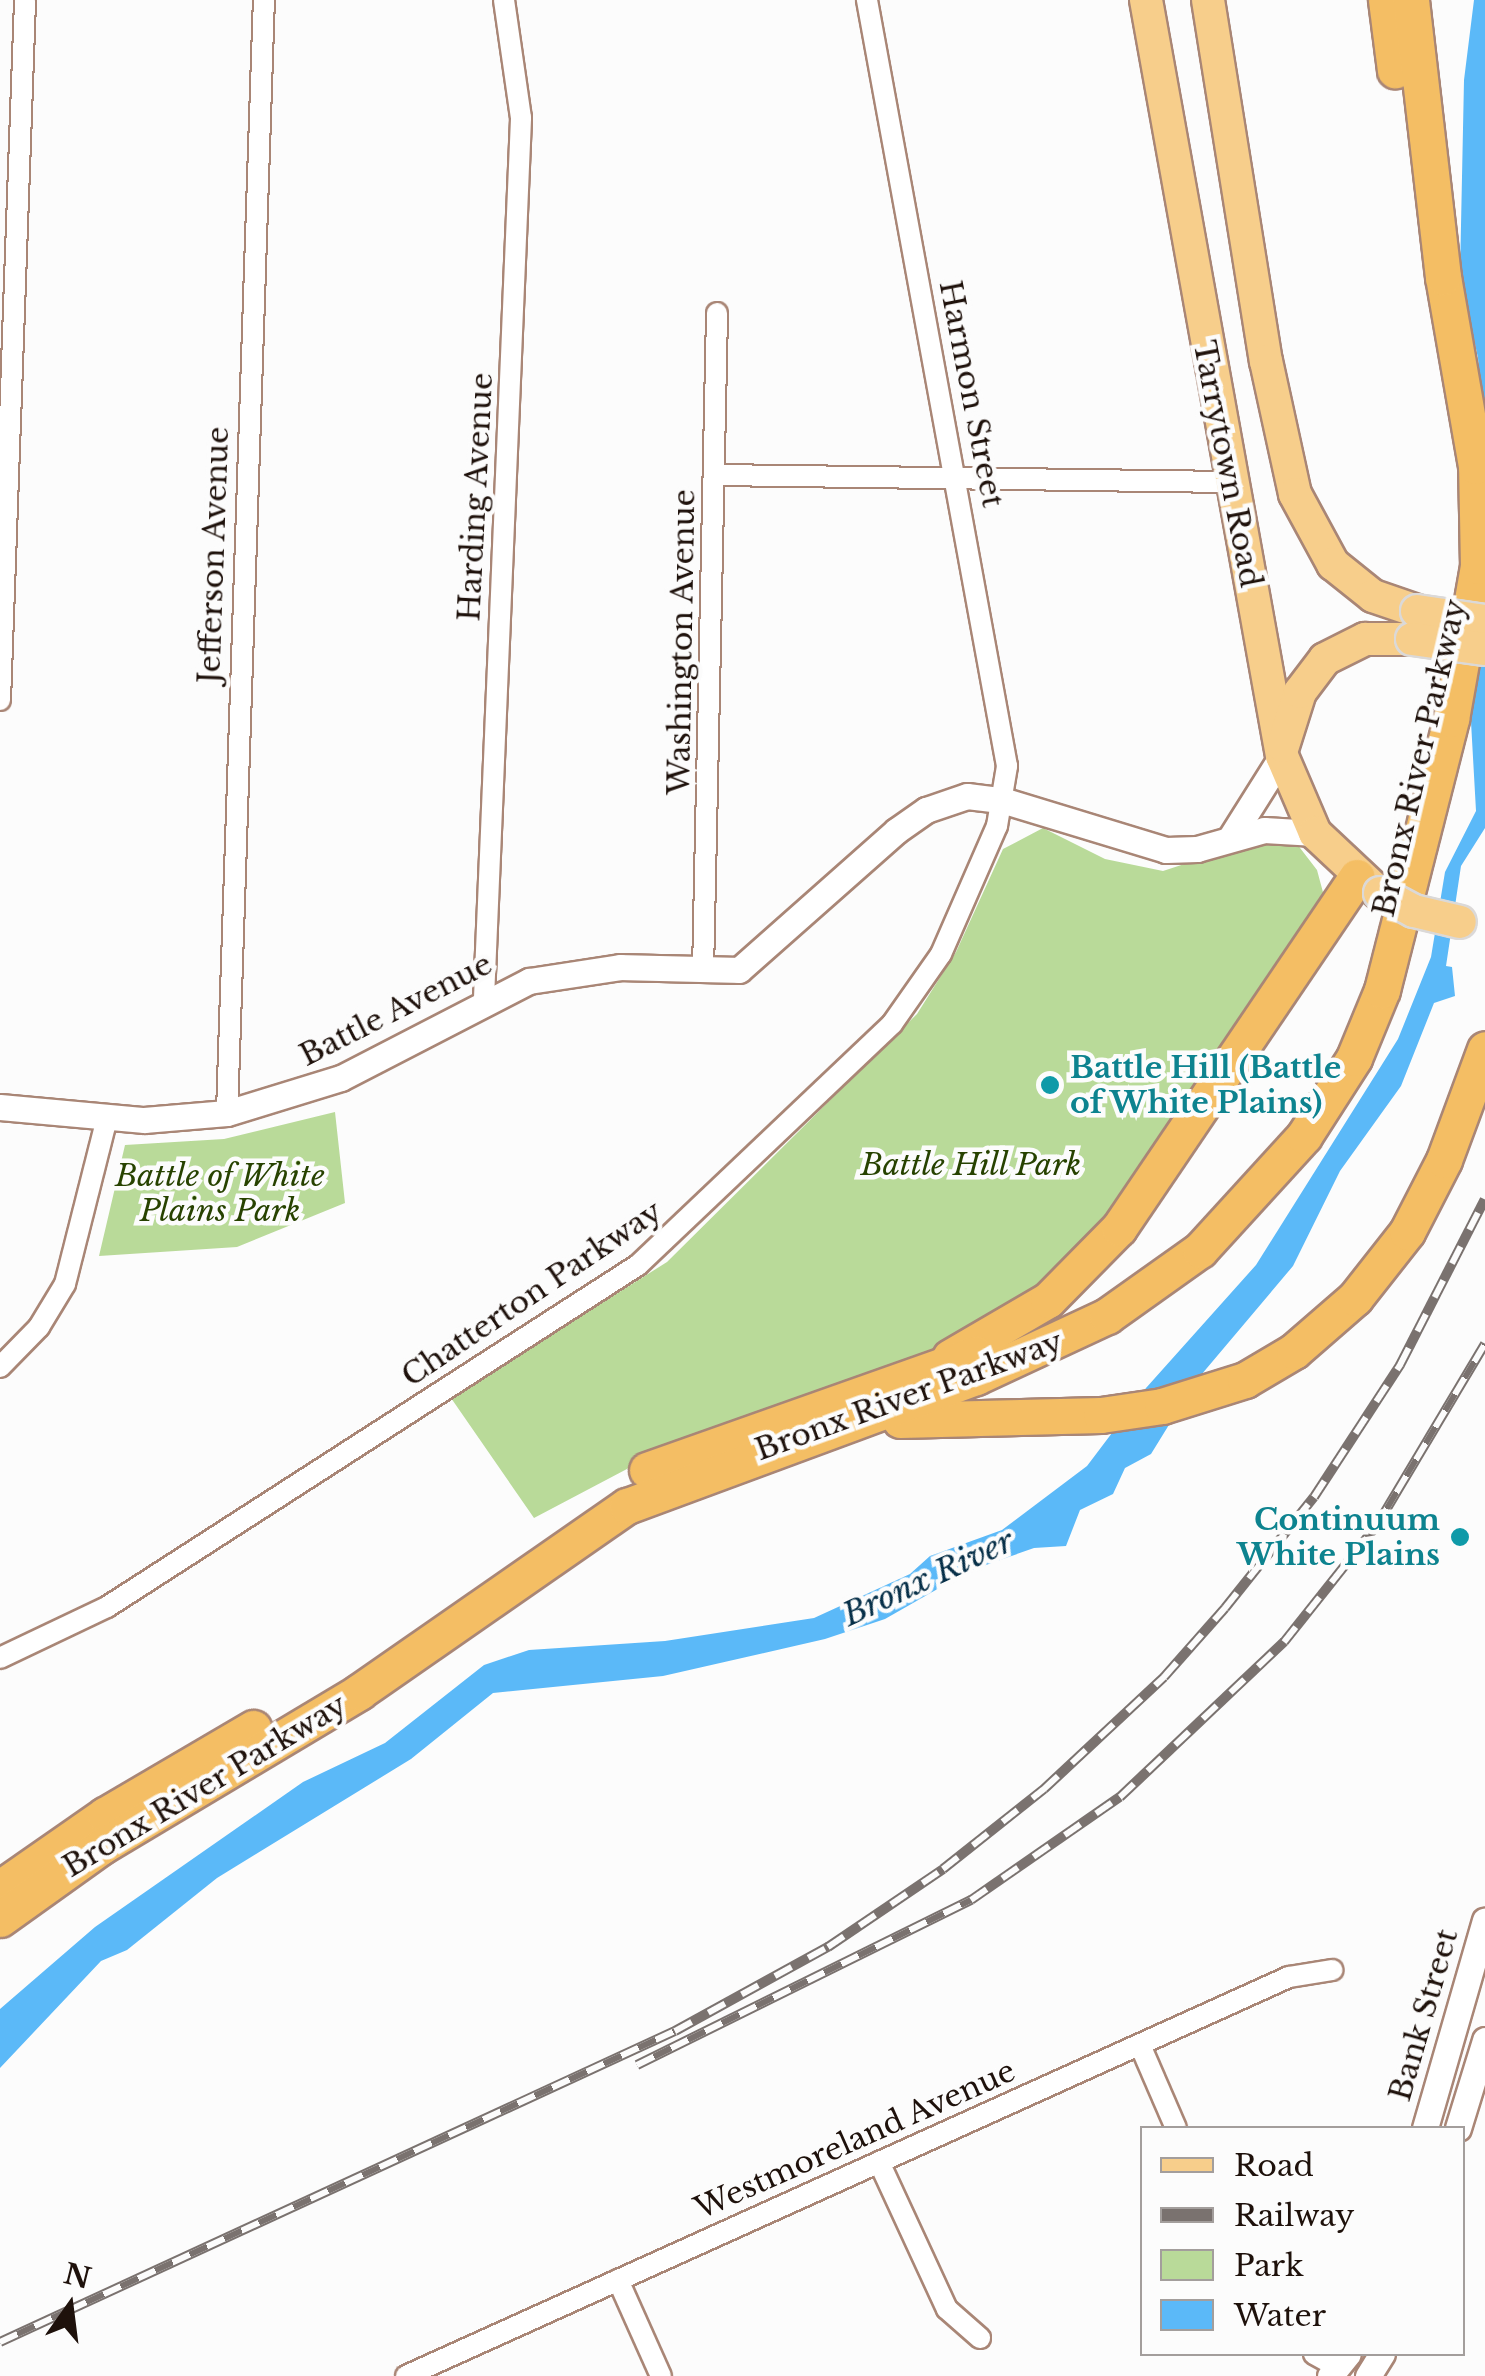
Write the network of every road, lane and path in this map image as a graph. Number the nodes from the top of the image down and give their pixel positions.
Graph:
1 (25, 0) edge
2 (264, 0) edge
3 (504, 0) edge
4 (866, 0) edge
5 (1146, 0) edge
6 (1208, 0) edge
7 (1386, 0) edge
8 (1411, 0) edge
9 (717, 313) dead end
10 (716, 474) junction
11 (958, 479) junction
12 (1230, 482) junction
13 (1485, 621) edge
14 (1414, 625) junction
15 (1485, 649) edge
16 (0, 700) edge
17 (1282, 756) junction
18 (1005, 801) junction
19 (1315, 833) junction
20 (1231, 837) junction
21 (1368, 885) junction
22 (1473, 924) edge
23 (702, 972) junction
24 (484, 998) junction
25 (1485, 1049) edge
26 (0, 1107) edge
27 (227, 1113) junction
28 (107, 1118) junction
29 (3, 1360) edge
30 (921, 1371) junction
31 (800, 1438) junction
32 (0, 1658) edge
33 (0, 1888) edge
34 (0, 1919) edge
35 (1485, 1920) edge
36 (1332, 1970) dead end
37 (1485, 2040) edge
38 (1140, 2045) junction
39 (1175, 2126) edge
40 (1426, 2126) edge
41 (1459, 2126) edge
42 (879, 2162) junction
43 (618, 2280) junction
44 (980, 2338) dead end
45 (1318, 2356) edge
46 (1378, 2356) edge
47 (1348, 2371) edge
48 (406, 2376) edge
49 (662, 2376) edge

1 - 16 street
2 - 27 street, Jefferson Avenue
3 - 24 street, Harding Avenue
4 - 11 street, Harmon Street
5 - 12 main road, Tarrytown Road
6 - 14 main road, Tarrytown Road
7 - 30 highway, Bronx River Parkway
8 - 31 highway, Bronx River Parkway
9 - 10 street, Washington Avenue
10 - 11 street
10 - 23 street, Washington Avenue
11 - 12 street
11 - 18 street, Harmon Street
12 - 17 main road, Tarrytown Road
13 - 14 main road, bridge
14 - 15 main road, bridge
14 - 17 main road
17 - 19 main road, Tarrytown Road
17 - 20 street
18 - 20 street, Battle Avenue
18 - 23 street, Battle Avenue
18 - 32 street, Chatterton Parkway
19 - 20 street, Battle Avenue
19 - 21 main road, Tarrytown Road
21 - 22 main road, bridge
21 - 30 highway
23 - 24 street, Battle Avenue
24 - 27 street, Battle Avenue
25 - 31 highway
26 - 28 street, Battle Avenue
27 - 28 street, Battle Avenue
28 - 29 street
30 - 33 highway, Bronx River Parkway
31 - 34 highway, Bronx River Parkway
35 - 40 street, Bank Street
36 - 38 street, Westmoreland Avenue
37 - 41 street
38 - 39 street
38 - 42 street, Westmoreland Avenue
42 - 43 street, Westmoreland Avenue
42 - 44 street
43 - 48 street, Westmoreland Avenue
43 - 49 street
45 - 47 street
46 - 47 street

